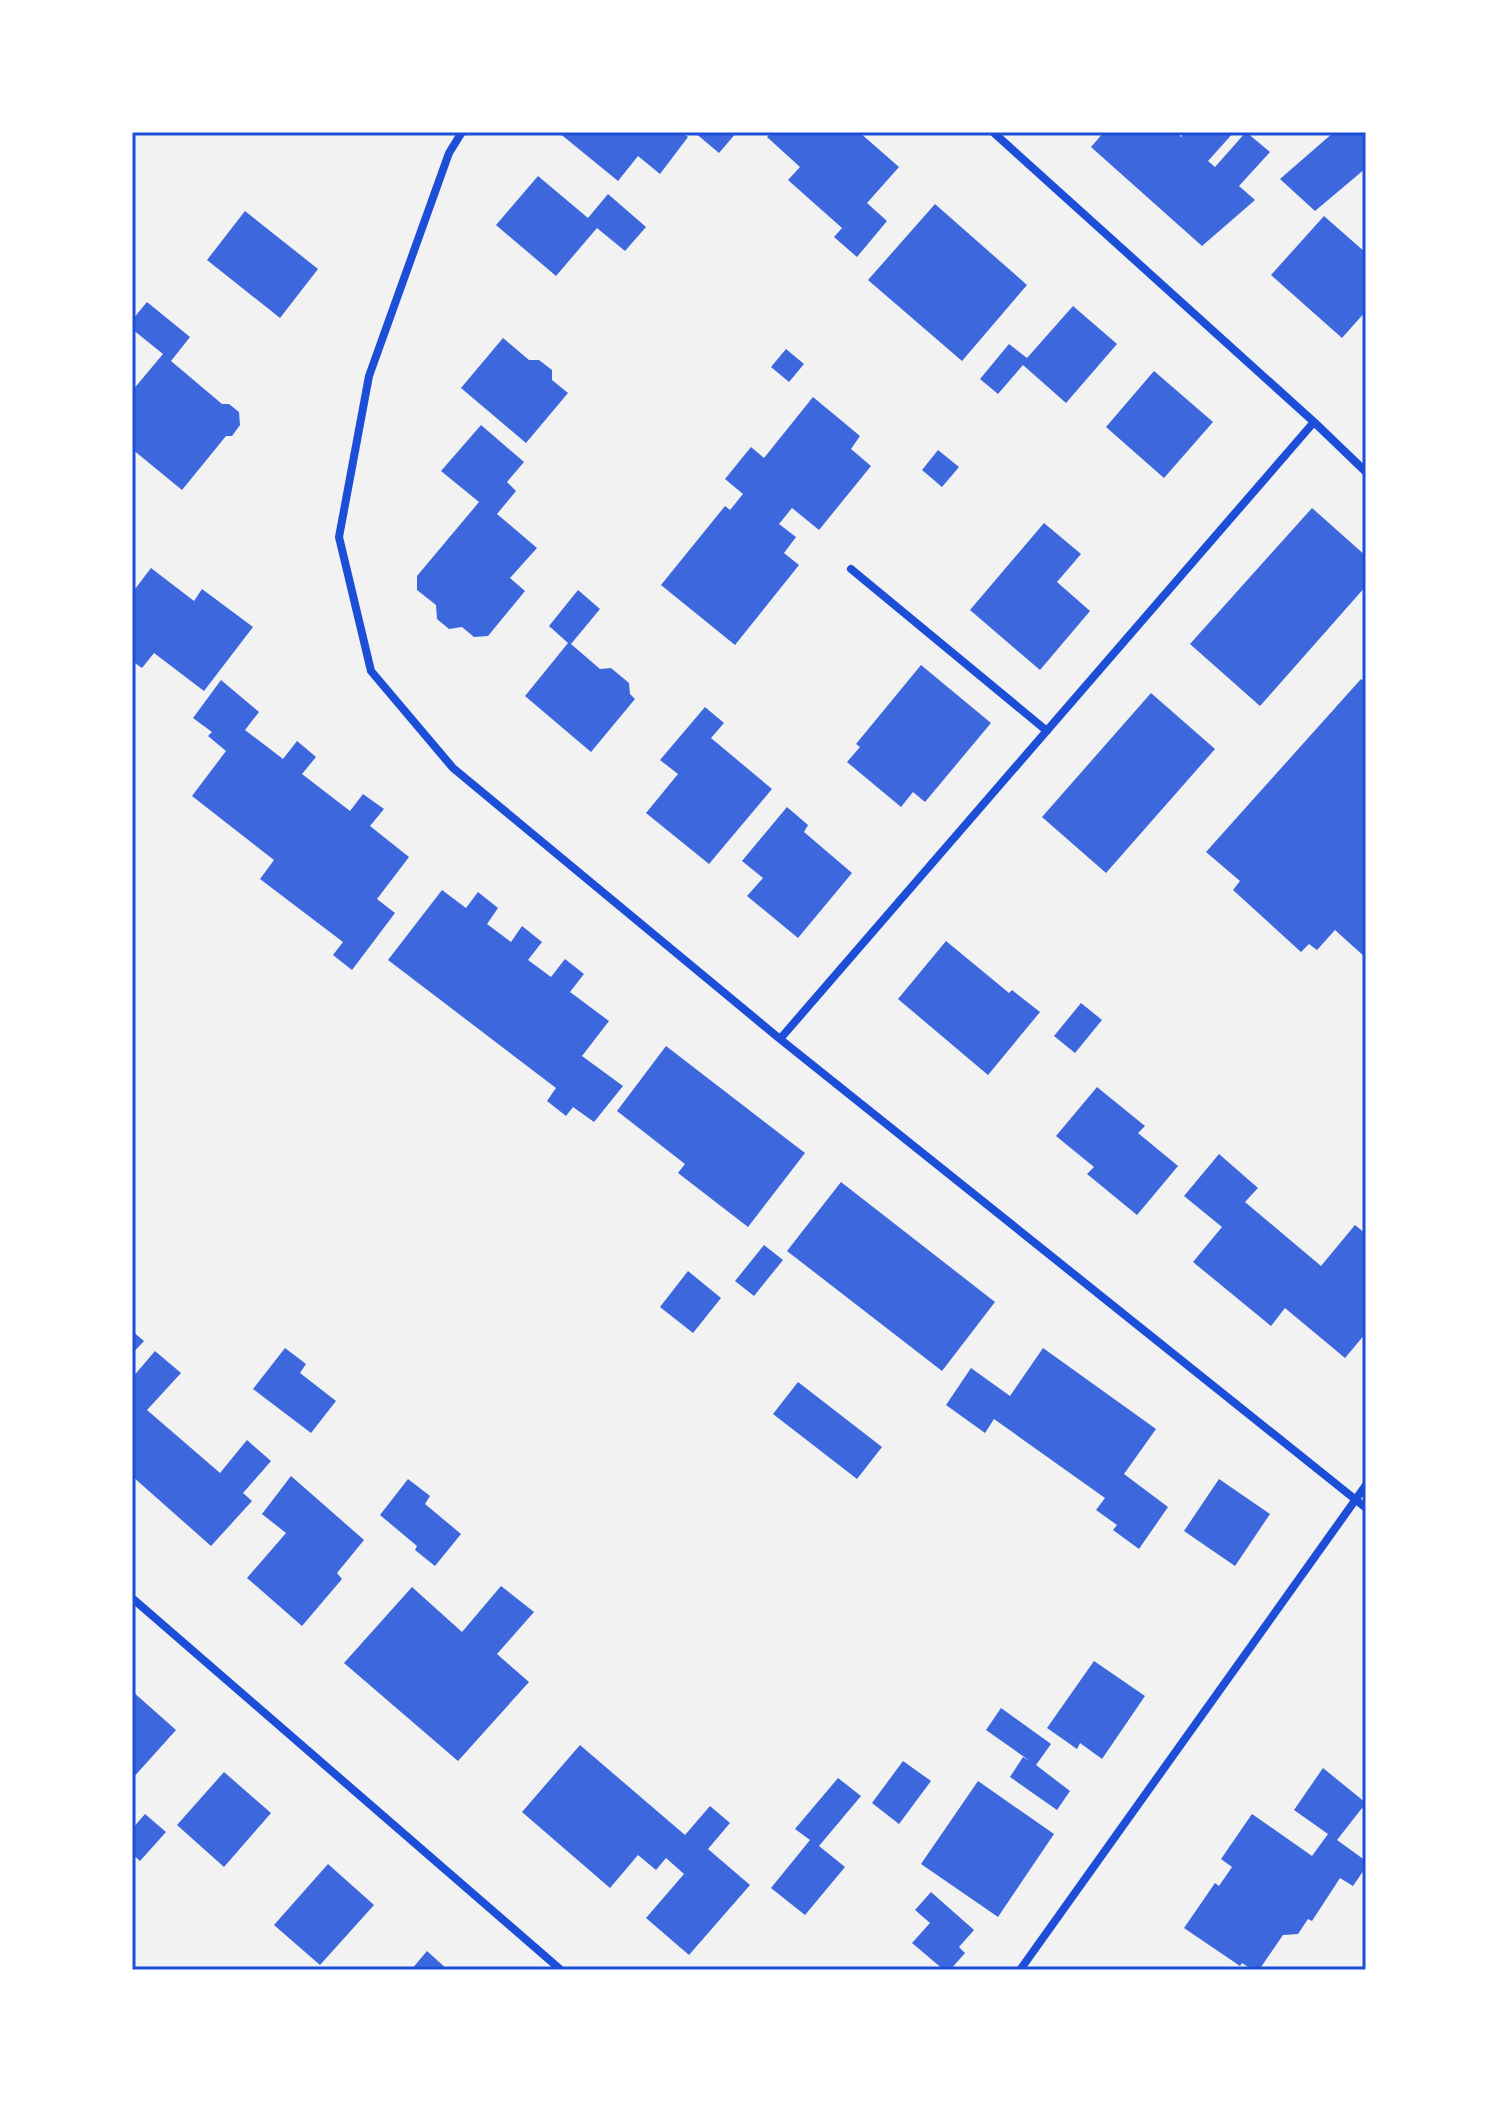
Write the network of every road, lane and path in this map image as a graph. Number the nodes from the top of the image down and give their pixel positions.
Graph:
1 (462, 132) edge
2 (993, 132) edge
3 (1314, 422) junction
4 (1366, 472) edge
5 (851, 569) dead end
6 (1047, 731) junction
7 (780, 1039) junction
8 (1366, 1485) edge
9 (1355, 1500) junction
10 (1366, 1508) edge
11 (132, 1598) edge
12 (561, 1970) edge
13 (1020, 1970) edge

1 - 7 street
2 - 3 street
3 - 4 street
3 - 6 street
5 - 6 street
6 - 7 street
7 - 9 street
8 - 9 street
9 - 10 street
9 - 13 street
11 - 12 street

